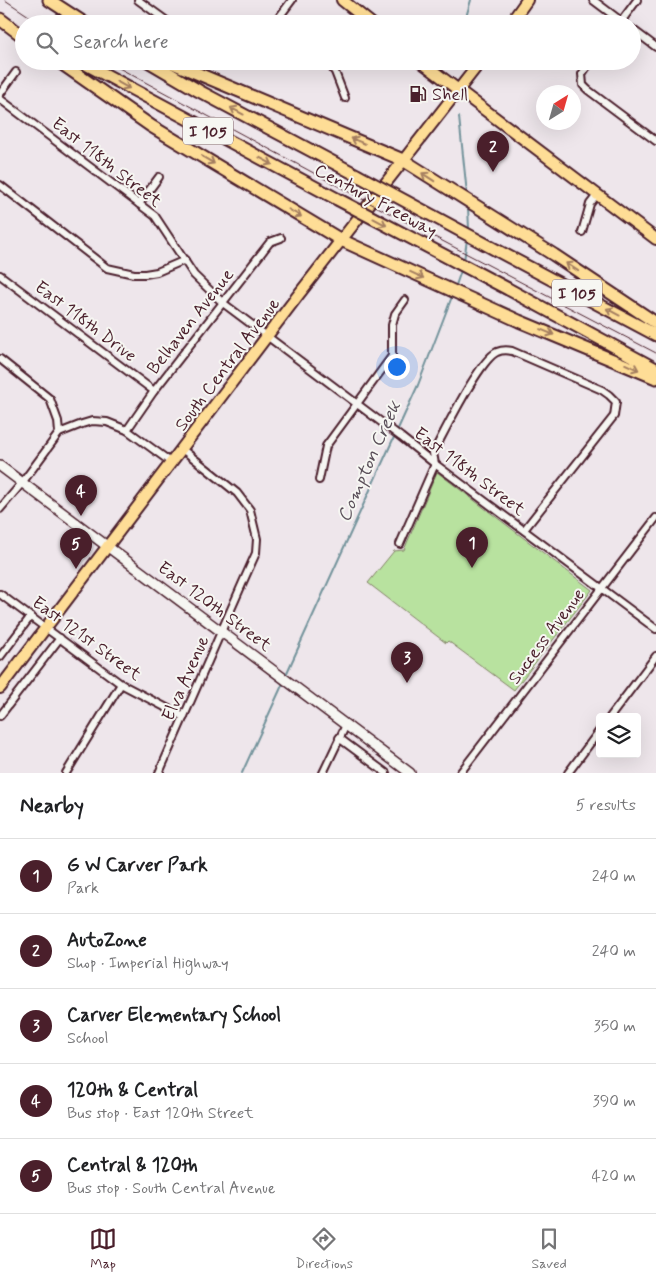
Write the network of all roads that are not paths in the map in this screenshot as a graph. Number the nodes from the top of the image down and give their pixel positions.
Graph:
1 (49, 0) edge
2 (138, 0) edge
3 (342, 0) edge
4 (527, 0) edge
5 (593, 0) edge
6 (638, 0) edge
7 (288, 2) edge
8 (0, 12) edge
9 (72, 15) edge
10 (159, 15) edge
11 (281, 15) edge
12 (361, 15) edge
13 (516, 15) edge
14 (612, 15) edge
15 (628, 15) edge
16 (0, 19) edge
17 (15, 22) edge
18 (15, 30) edge
19 (641, 36) edge
20 (656, 47) edge
21 (71, 70) edge
22 (97, 70) edge
23 (163, 70) edge
24 (189, 70) edge
25 (334, 70) edge
26 (432, 70) edge
27 (474, 70) edge
28 (585, 70) edge
29 (16, 72) dead end
30 (459, 90) junction
31 (0, 94) edge
32 (345, 98) dead end
33 (0, 99) edge
34 (656, 141) edge
35 (403, 160) junction
36 (159, 177) dead end
37 (0, 185) edge
38 (597, 194) junction
39 (138, 204) junction
40 (582, 232) dead end
41 (281, 238) dead end
42 (656, 238) edge
43 (341, 240) junction
44 (185, 260) junction
45 (0, 275) edge
46 (405, 300) dead end
47 (223, 303) junction
48 (656, 323) edge
49 (656, 335) edge
50 (268, 336) junction
51 (0, 359) edge
52 (656, 369) edge
53 (656, 378) edge
54 (154, 391) junction
55 (358, 404) junction
56 (127, 430) junction
57 (59, 433) junction
58 (182, 450) junction
59 (172, 463) junction
60 (435, 464) junction
61 (0, 466) edge
62 (319, 480) dead end
63 (22, 483) junction
64 (0, 509) edge
65 (656, 518) edge
66 (524, 530) junction
67 (400, 544) dead end
68 (108, 547) junction
69 (602, 588) junction
70 (0, 594) edge
71 (31, 616) junction
72 (46, 628) junction
73 (656, 629) edge
74 (222, 632) junction
75 (60, 638) junction
76 (656, 656) edge
77 (0, 657) edge
78 (121, 684) junction
79 (0, 688) edge
80 (613, 713) edge
81 (0, 716) edge
82 (184, 717) junction
83 (346, 724) junction
84 (596, 735) edge
85 (339, 738) junction
86 (66, 773) edge
87 (158, 773) edge
88 (323, 773) edge
89 (386, 773) edge
90 (410, 773) edge
91 (460, 773) edge
92 (568, 773) edge

1 - 9 highway
2 - 10 street
3 - 12 main road
4 - 13 main road
5 - 14 street
6 - 15 street
7 - 11 street
8 - 17 highway
16 - 18 highway
19 - 20 street
21 -> 43 highway
22 -> 52 highway, Century Freeway / I 105, bridge
49 -> 23 highway, Century Freeway / I 105, bridge
35 -> 24 highway
25 - 32 street
26 - 30 main road
27 - 30 main road, South Central Avenue
28 - 34 street
29 - 31 street
30 - 35 main road, South Central Avenue
30 - 38 main road
33 - 39 street, East 118th Street
35 - 43 main road, South Central Avenue
48 -> 35 highway
36 - 39 street
37 - 44 street
38 - 40 street
38 - 42 main road
39 - 44 street, East 118th Street
41 - 47 street, Belhaven Avenue
43 - 50 main road, South Central Avenue
43 -> 53 highway
44 - 47 street, East 118th Street
45 - 54 street, East 118th Drive
46 - 55 street
47 - 50 street, East 118th Street
47 - 54 street, Belhaven Avenue
50 - 55 street, East 118th Street
50 - 58 main road, South Central Avenue
51 - 57 street
54 - 56 street, Belhaven Avenue
55 - 60 street, East 118th Street
55 - 62 street
56 - 57 street
56 - 59 street
57 - 63 street
58 - 59 main road, South Central Avenue
58 - 74 street, Elva Avenue
59 - 68 main road, South Central Avenue
60 - 66 street, East 118th Street
60 - 66 street
60 - 67 street
61 - 63 street, East 120th Street
63 - 64 street
63 - 68 street, East 120th Street
65 - 69 street, Success Avenue
66 - 69 street, East 118th Street
68 - 72 main road, South Central Avenue
68 - 74 street, East 120th Street
69 - 73 street, East 118th Street
69 - 91 street, Success Avenue
70 - 71 street, East 121st Street
71 - 72 street, East 121st Street
71 - 77 street
72 - 75 street, East 121st Street
72 - 79 main road, South Central Avenue
74 - 82 street, Elva Avenue
74 - 83 street, East 120th Street
75 - 78 street, East 121st Street
75 - 81 street
76 - 80 street
78 - 82 street, East 121st Street
78 - 86 street
82 - 87 street, Elva Avenue
83 - 85 street
83 - 90 street, East 120th Street
84 - 92 street
85 - 88 street
85 - 89 street

